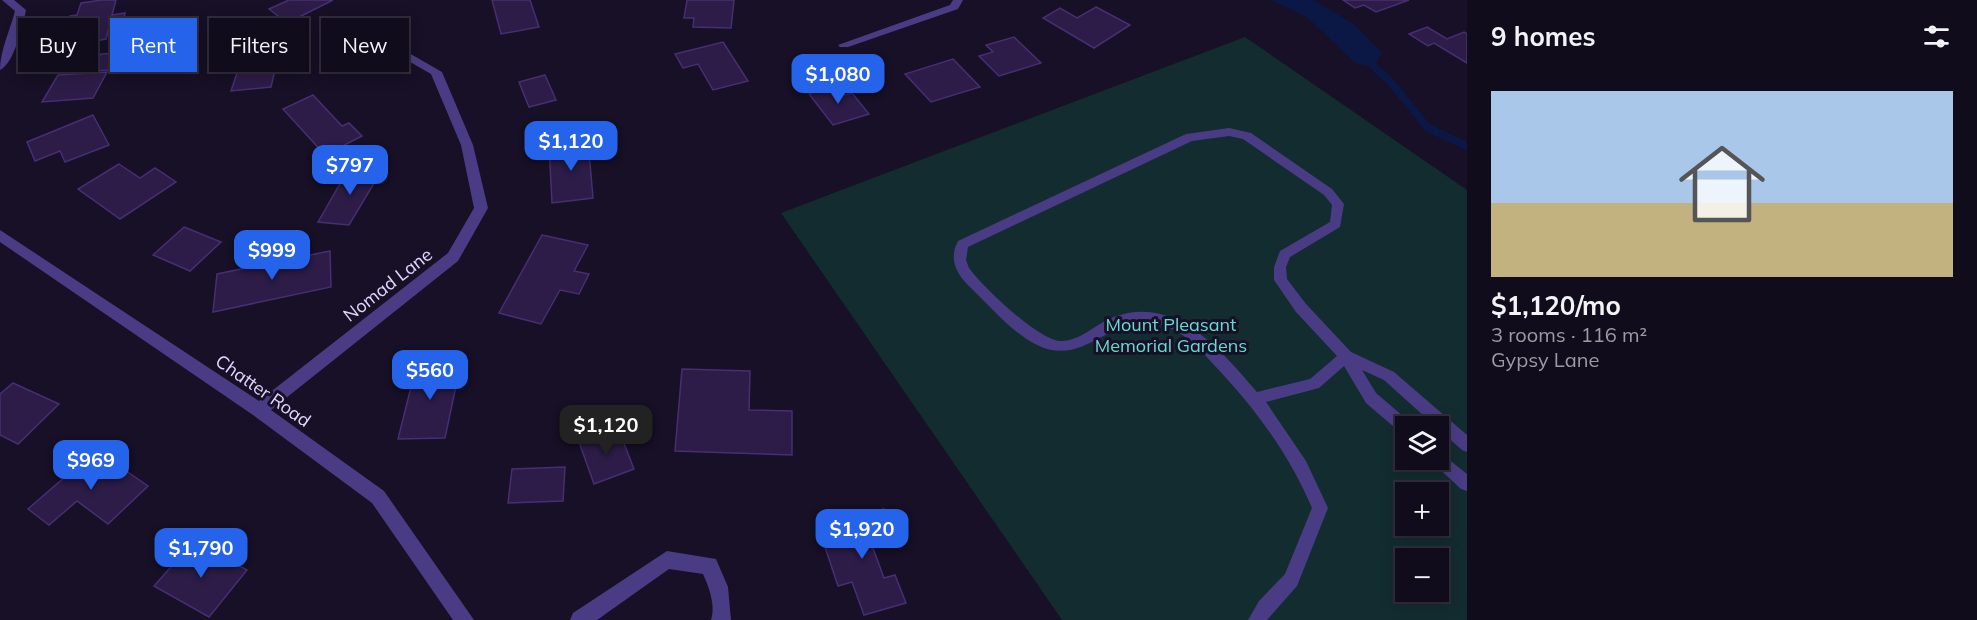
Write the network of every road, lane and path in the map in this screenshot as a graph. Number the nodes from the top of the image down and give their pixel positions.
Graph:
1 (7, 0) edge
2 (958, 0) edge
3 (844, 45) dead end
4 (409, 57) edge
5 (0, 66) edge
6 (0, 235) edge
7 (1346, 356) junction
8 (1254, 399) junction
9 (259, 410) junction
10 (1395, 419) edge
11 (1467, 445) edge
12 (1449, 468) edge
13 (1467, 484) edge
14 (464, 620) edge
15 (580, 620) edge
16 (721, 620) edge
17 (1257, 620) edge

1 - 5 street
2 - 3 street
4 - 9 street, Nomad Lane
6 - 9 street, Chatter Road
7 - 8 lane
7 - 8 lane
7 - 10 lane
7 - 11 lane
8 - 17 lane
9 - 14 street, Chatter Road
12 - 13 lane
15 - 16 street

